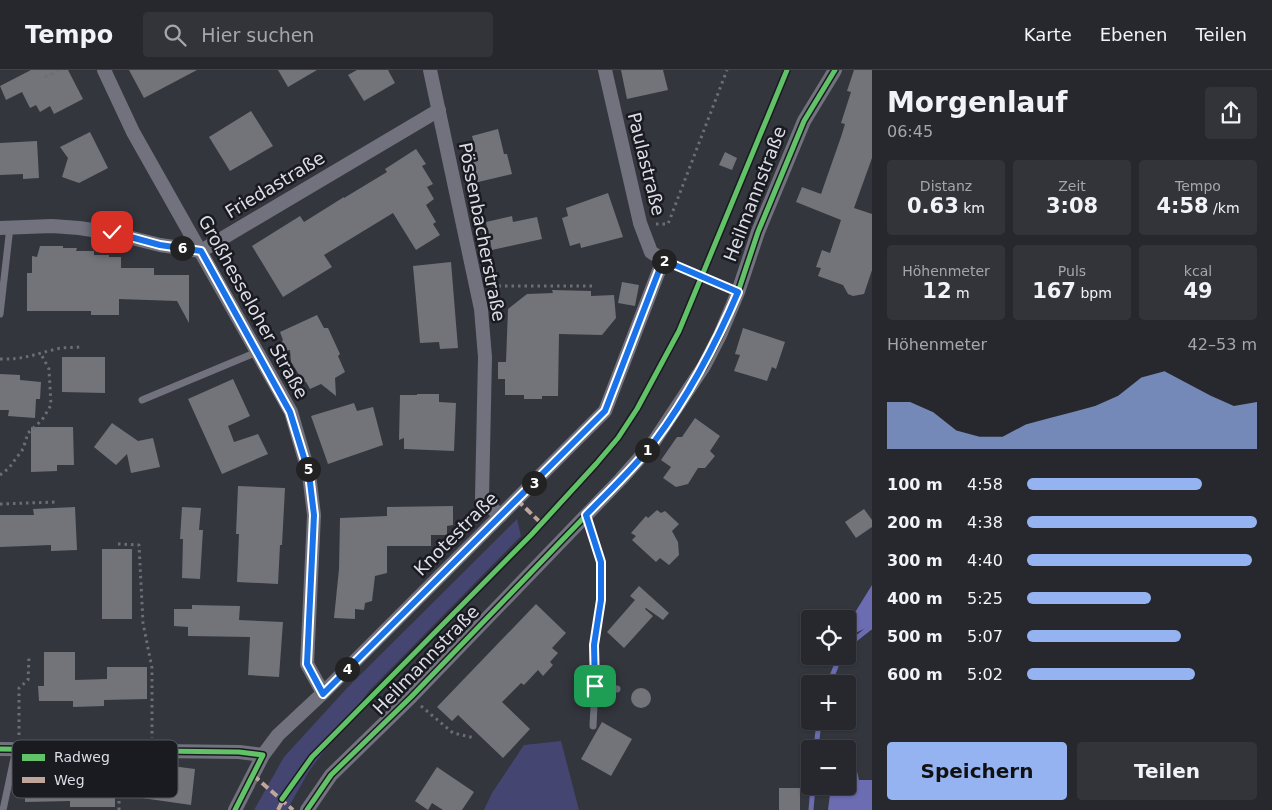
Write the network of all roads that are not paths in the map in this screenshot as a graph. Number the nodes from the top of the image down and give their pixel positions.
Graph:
1 (104, 70) edge
2 (430, 70) edge
3 (605, 70) edge
4 (835, 70) edge
5 (439, 110) junction
6 (5, 227) edge
7 (201, 251) junction
8 (663, 260) joint
9 (0, 314) edge
10 (257, 352) junction
11 (142, 400) dead end
12 (586, 515) junction
13 (500, 516) junction
14 (595, 686) junction
15 (617, 689) dead end
16 (323, 694) junction
17 (593, 726) dead end
18 (178, 751) edge
19 (263, 755) junction
20 (12, 773) edge
21 (3, 810) edge
22 (235, 810) edge
23 (307, 810) edge

1 - 7 street, Großhesseloher Straße
2 - 5 street, Pössenbacherstraße
3 - 8 street, Paulastraße
4 - 12 street, Heilmannstraße
5 - 7 street, Friedastraße
5 - 13 street, Pössenbacherstraße
6 - 7 street
6 - 9 lane
7 - 10 street, Großhesseloher Straße
8 - 13 street, Knotestraße
10 - 11 lane
10 - 16 street, Großhesseloher Straße
12 - 14 lane
12 - 23 street, Heilmannstraße
13 - 16 street, Knotestraße
14 - 15 lane
14 - 17 lane
16 - 19 street, Knotestraße
18 - 19 street
19 - 22 street, Knotestraße
20 - 21 lane

